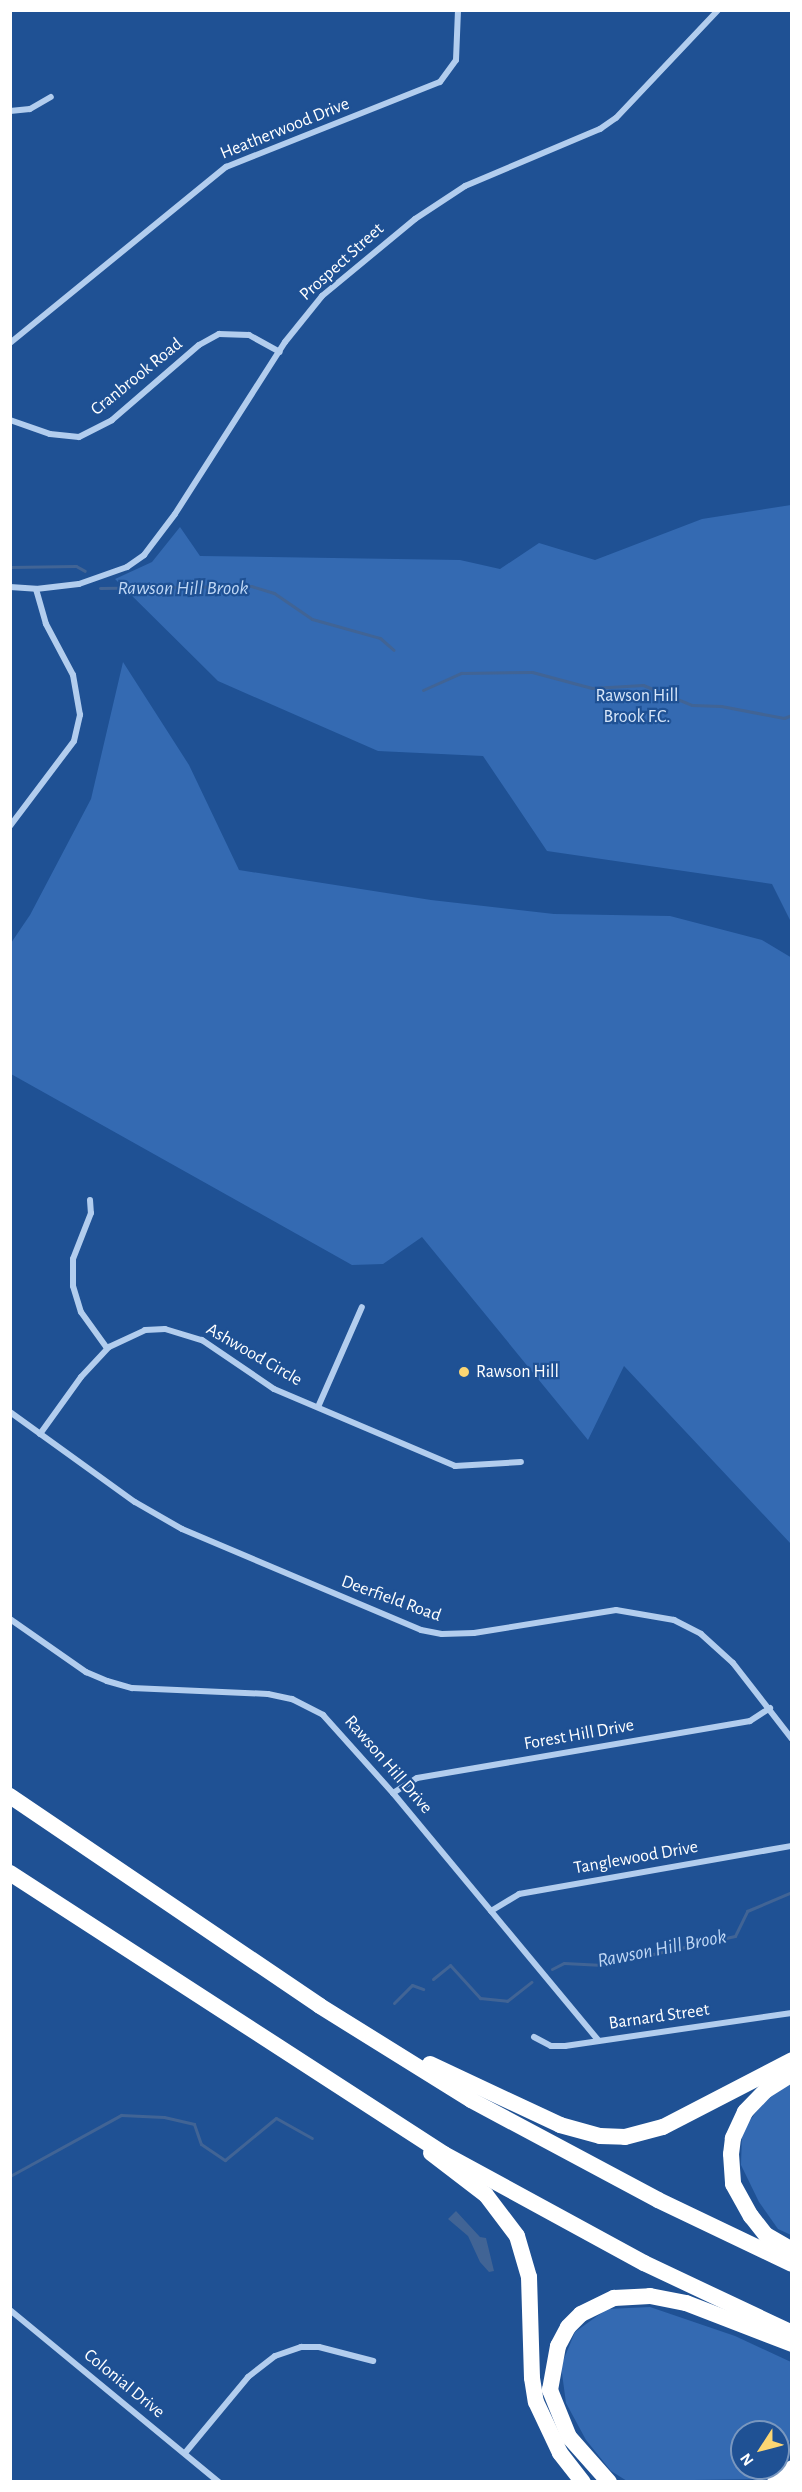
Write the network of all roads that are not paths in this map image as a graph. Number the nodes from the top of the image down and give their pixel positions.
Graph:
1 (458, 10) edge
2 (718, 10) edge
3 (51, 97) dead end
4 (10, 111) edge
5 (10, 343) edge
6 (280, 352) junction
7 (10, 420) edge
8 (10, 587) edge
9 (36, 589) junction
10 (10, 826) edge
11 (90, 1200) dead end
12 (362, 1306) dead end
13 (107, 1348) junction
14 (318, 1407) junction
15 (10, 1412) edge
16 (40, 1434) junction
17 (521, 1462) dead end
18 (10, 1619) edge
19 (770, 1708) junction
20 (792, 1739) edge
21 (393, 1792) junction
22 (10, 1796) edge
23 (792, 1846) edge
24 (10, 1873) edge
25 (491, 1911) junction
26 (792, 2013) edge
27 (351, 2025) junction
28 (534, 2037) dead end
29 (598, 2040) junction
30 (792, 2060) edge
31 (792, 2074) edge
32 (411, 2134) junction
33 (792, 2250) edge
34 (792, 2264) edge
35 (10, 2310) edge
36 (792, 2333) edge
37 (792, 2344) edge
38 (373, 2361) dead end
39 (185, 2453) junction
40 (792, 2468) edge
41 (219, 2481) edge
42 (584, 2481) edge
43 (609, 2481) edge
44 (775, 2481) edge

1 - 5 street, Heatherwood Drive
2 - 6 street, Prospect Street
3 - 4 street
6 - 7 street, Cranbrook Road
6 - 9 street, Prospect Street
8 - 9 street, Prospect Street
9 - 10 street
11 - 13 street
12 - 14 street
13 - 14 street, Ashwood Circle
13 - 16 street, Ashwood Circle
14 - 17 street, Ashwood Circle
15 - 16 street, Deerfield Road
16 - 19 street, Deerfield Road
18 - 21 street, Rawson Hill Drive
19 - 20 street, Deerfield Road
19 - 21 street, Forest Hill Drive
21 - 25 street, Rawson Hill Drive
22 - 27 highway
23 - 25 street, Tanglewood Drive
24 - 32 highway
25 - 29 street, Rawson Hill Drive
26 - 29 street, Barnard Street
27 - 30 highway
27 - 34 highway
28 - 29 street, Barnard Street
31 - 33 highway
32 - 36 highway
32 - 42 highway
35 - 39 street, Colonial Drive
37 - 43 highway
38 - 39 street
39 - 41 street, Colonial Drive
40 - 44 highway

